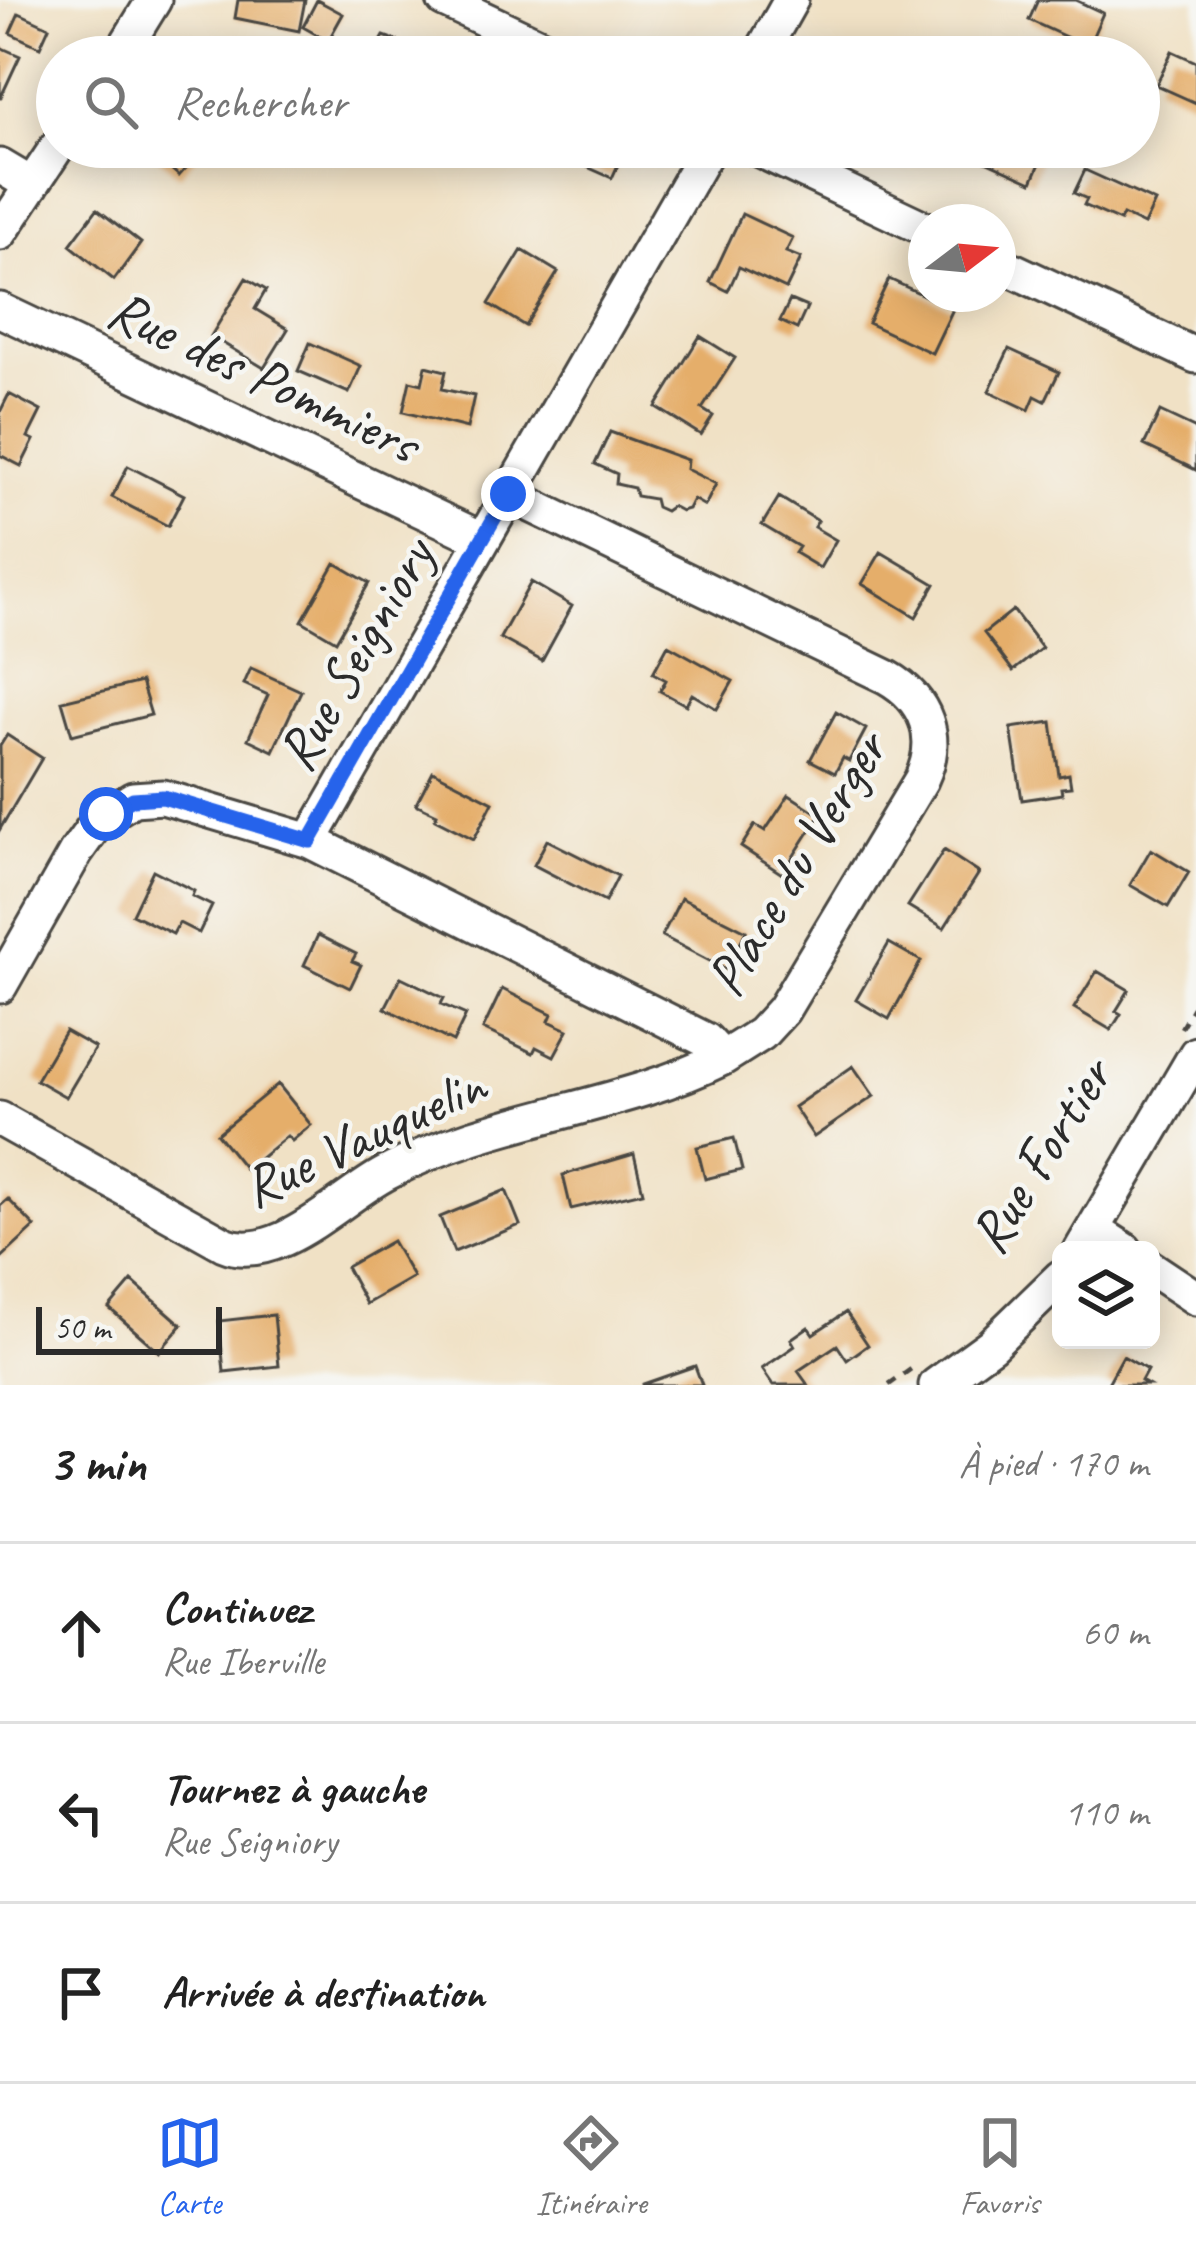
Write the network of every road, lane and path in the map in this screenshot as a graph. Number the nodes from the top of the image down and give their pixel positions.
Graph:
1 (154, 0) edge
2 (444, 0) edge
3 (791, 0) edge
4 (132, 36) edge
5 (520, 36) edge
6 (771, 36) edge
7 (0, 166) edge
8 (43, 168) edge
9 (697, 168) edge
10 (798, 168) edge
11 (32, 184) junction
12 (908, 220) edge
13 (0, 233) edge
14 (1016, 271) edge
15 (0, 310) edge
16 (1196, 356) edge
17 (508, 494) junction
18 (482, 539) junction
19 (310, 841) junction
20 (0, 986) edge
21 (1196, 1002) edge
22 (1185, 1048) edge
23 (723, 1058) junction
24 (0, 1118) edge
25 (1087, 1240) edge
26 (1052, 1286) edge
27 (931, 1372) edge
28 (889, 1385) edge

1 - 4 street
2 - 5 street
3 - 6 street
7 - 11 street
8 - 11 street
9 - 17 street, Rue Seigniory
10 - 12 street
11 - 13 street
14 - 16 street
15 - 18 street, Rue des Pommiers
17 - 18 street, Rue Seigniory
17 - 23 street, Place du Verger
18 - 19 street, Rue Seigniory
19 - 20 street, Place du Verger
19 - 23 street, Place du Verger
21 - 22 path, Rue Fortier
22 - 25 street, Rue Fortier
23 - 24 street, Rue Vauquelin
26 - 27 street, Rue Fortier
27 - 28 path

